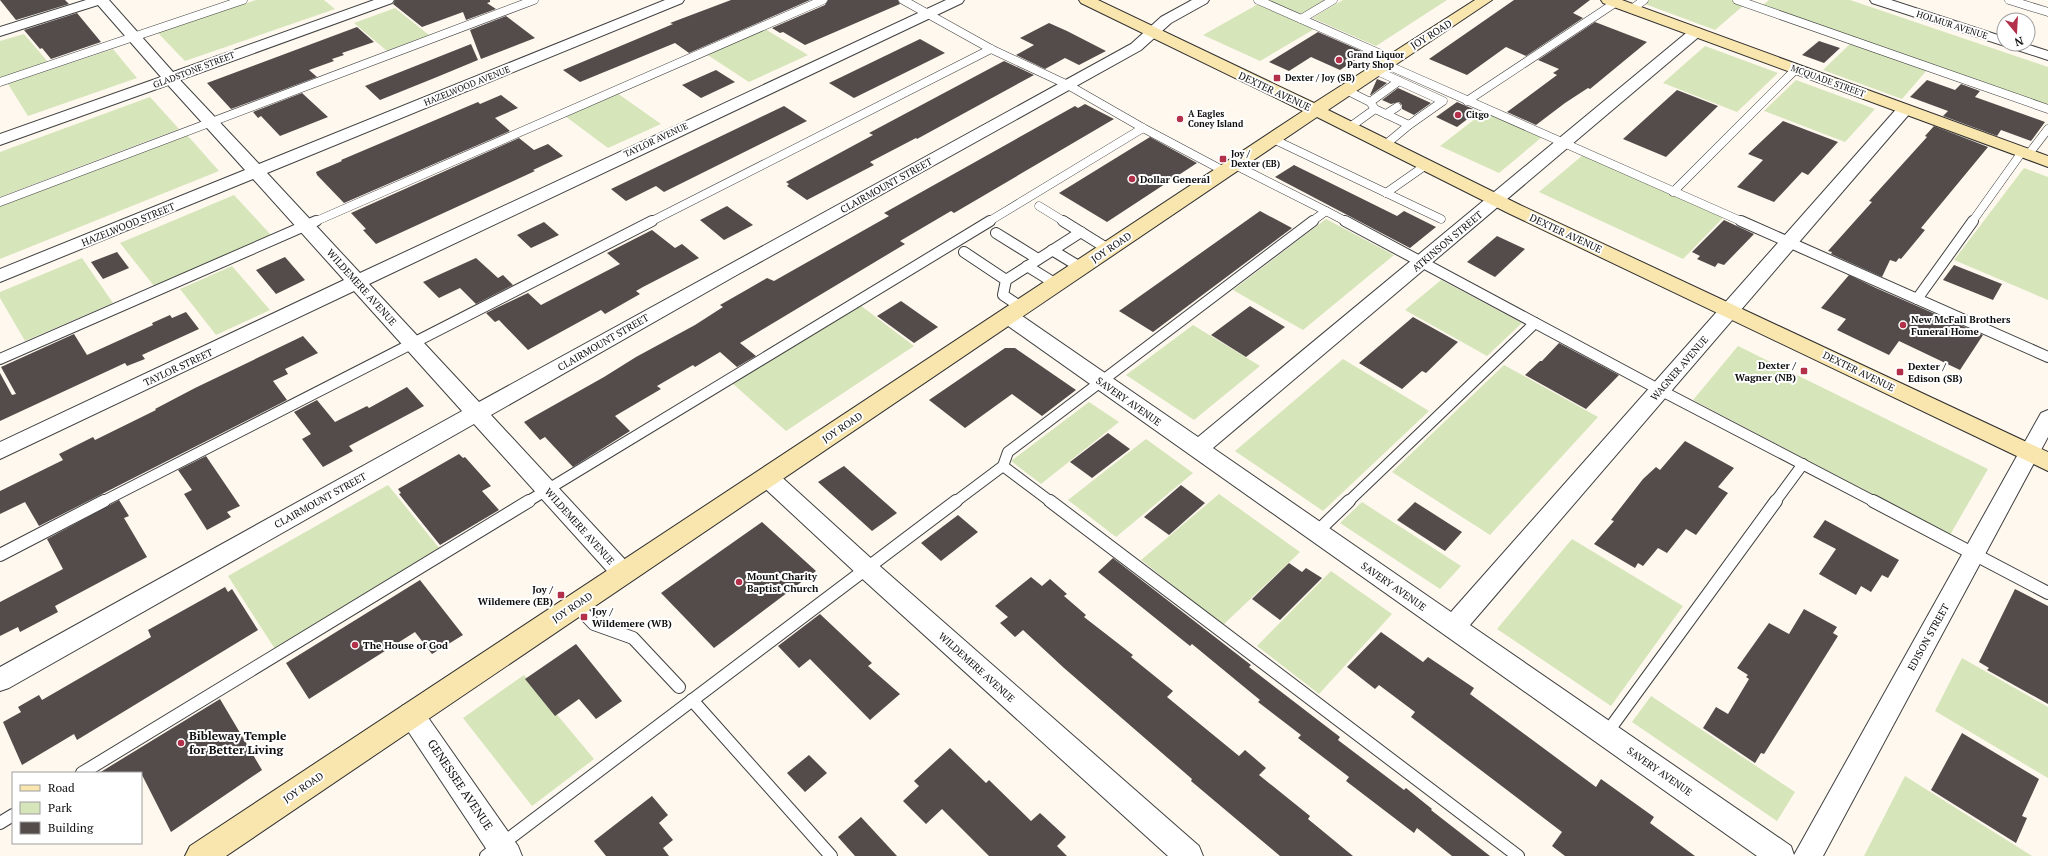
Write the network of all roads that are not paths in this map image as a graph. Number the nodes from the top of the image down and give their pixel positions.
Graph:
1 (101, 0) edge
2 (243, 0) edge
3 (387, 0) edge
4 (534, 0) edge
5 (677, 0) edge
6 (823, 0) edge
7 (903, 0) edge
8 (957, 0) edge
9 (1086, 0) edge
10 (1202, 0) edge
11 (1258, 0) edge
12 (1332, 0) edge
13 (1485, 0) edge
14 (1737, 0) edge
15 (1877, 0) edge
16 (2009, 0) edge
17 (1612, 1) edge
18 (1638, 4) edge
19 (2048, 12) edge
20 (928, 14) junction
21 (1301, 19) junction
22 (0, 32) edge
23 (1153, 32) junction
24 (1696, 32) junction
25 (135, 37) junction
26 (1996, 39) edge
27 (991, 49) junction
28 (2036, 52) edge
29 (2048, 56) edge
30 (1384, 64) junction
31 (1796, 69) junction
32 (170, 78) junction
33 (1399, 81) junction
34 (0, 82) edge
35 (1068, 85) junction
36 (1346, 90) junction
37 (1467, 101) junction
38 (1370, 102) junction
39 (1397, 107) dead end
40 (1905, 109) junction
41 (2048, 109) edge
42 (1316, 110) junction
43 (1375, 110) junction
44 (1386, 114) junction
45 (212, 123) junction
46 (1409, 125) junction
47 (1350, 127) junction
48 (1143, 128) junction
49 (2048, 129) edge
50 (1273, 138) junction
51 (0, 140) edge
52 (1564, 144) junction
53 (1385, 145) junction
54 (2025, 153) junction
55 (2048, 162) edge
56 (1426, 165) junction
57 (1229, 168) junction
58 (257, 172) junction
59 (1673, 192) junction
60 (1386, 193) junction
61 (1496, 199) junction
62 (0, 202) edge
63 (1039, 206) dead end
64 (1326, 212) junction
65 (1441, 219) dead end
66 (305, 225) junction
67 (1081, 232) junction
68 (996, 233) dead end
69 (1788, 242) junction
70 (1108, 249) junction
71 (1052, 250) junction
72 (964, 252) dead end
73 (1038, 259) junction
74 (1422, 262) junction
75 (1027, 266) junction
76 (1080, 267) junction
77 (0, 276) edge
78 (1006, 280) junction
79 (356, 282) junction
80 (1056, 284) junction
81 (1916, 299) junction
82 (1730, 310) junction
83 (1014, 311) junction
84 (1535, 323) junction
85 (412, 343) junction
86 (2048, 357) edge
87 (0, 359) edge
88 (1102, 382) junction
89 (1660, 390) junction
90 (477, 413) junction
91 (2048, 418) edge
92 (1198, 449) junction
93 (0, 451) edge
94 (2039, 457) edge
95 (1803, 464) junction
96 (1003, 466) junction
97 (767, 477) junction
98 (547, 490) junction
99 (1317, 532) junction
100 (1974, 553) junction
101 (0, 556) edge
102 (866, 568) junction
103 (623, 573) junction
104 (2048, 593) edge
105 (576, 605) junction
106 (1452, 627) junction
107 (0, 680) edge
108 (679, 687) dead end
109 (692, 700) junction
110 (411, 714) junction
111 (1606, 734) junction
112 (84, 772) edge
113 (12, 816) edge
114 (0, 823) edge
115 (498, 852) edge
116 (200, 856) edge
117 (830, 856) edge
118 (1189, 856) edge
119 (1518, 856) edge
120 (1781, 856) edge
121 (1808, 856) edge

1 - 22 street
1 - 25 street, WILDEMERE AVENUE
2 - 25 lane
3 - 32 street, GLADSTONE STREET
4 - 45 lane
5 - 58 street, HAZELWOOD AVENUE
6 - 66 lane
7 - 20 lane
8 - 20 street, TAYLOR AVENUE
9 - 23 street, DEXTER AVENUE
10 - 23 street, CLAIRMOUNT STREET
11 - 21 lane
12 - 21 lane
13 - 30 street, JOY ROAD
14 - 41 lane
15 - 26 street, HOLMUR AVENUE
16 - 19 lane
17 - 18 street, MCQUADE STREET
17 - 37 lane
18 - 24 street, MCQUADE STREET
20 - 27 lane
20 - 79 street, TAYLOR AVENUE
21 - 30 lane
23 - 35 street, CLAIRMOUNT STREET
23 - 42 street, DEXTER AVENUE
24 - 31 street, MCQUADE STREET
24 - 52 street, ATKINSON STREET
25 - 32 street, WILDEMERE AVENUE
25 - 34 lane
27 - 35 lane
27 - 85 lane
28 - 29 street
30 - 33 lane
30 - 36 street, JOY ROAD
30 - 37 lane
31 - 40 street, MCQUADE STREET
31 - 59 lane
32 - 45 street, WILDEMERE AVENUE
32 - 51 street, GLADSTONE STREET
33 - 38 lane
33 - 46 lane
35 - 48 lane
35 - 90 street, CLAIRMOUNT STREET
36 - 38 lane
36 - 42 street, JOY ROAD
37 - 52 lane
38 - 43 lane
39 - 44 lane
40 - 54 street, MCQUADE STREET
40 - 69 street, WAGNER AVENUE
42 - 47 street, DEXTER AVENUE
42 - 50 street, JOY ROAD
43 - 44 lane
43 - 47 lane
44 - 46 lane
45 - 58 street, WILDEMERE AVENUE
45 - 62 lane
46 - 53 lane
47 - 53 street, DEXTER AVENUE
48 - 57 lane
48 - 98 lane
49 - 54 lane
50 - 57 street, JOY ROAD
50 - 60 lane
52 - 59 lane
52 - 61 street, ATKINSON STREET
53 - 56 street, DEXTER AVENUE
54 - 55 street, MCQUADE STREET
54 - 81 lane
56 - 60 lane
56 - 61 street, DEXTER AVENUE
57 - 64 lane
57 - 70 street, JOY ROAD
58 - 66 street, WILDEMERE AVENUE
58 - 77 street, HAZELWOOD STREET
59 - 69 lane
60 - 65 lane
61 - 74 street, ATKINSON STREET
61 - 82 street, DEXTER AVENUE
63 - 67 lane
64 - 74 lane
64 - 88 lane
66 - 79 street, WILDEMERE AVENUE
66 - 87 lane
67 - 70 lane
67 - 71 lane
68 - 73 lane
69 - 81 lane
69 - 82 street, WAGNER AVENUE
70 - 76 street, JOY ROAD
71 - 73 lane
71 - 76 lane
72 - 78 lane
73 - 75 lane
74 - 84 lane
74 - 92 street, ATKINSON STREET
75 - 78 lane
75 - 80 lane
76 - 80 street, JOY ROAD
78 - 83 lane
79 - 85 street, WILDEMERE AVENUE
79 - 93 street, TAYLOR STREET
80 - 83 street, JOY ROAD
81 - 86 lane
82 - 89 street, WAGNER AVENUE
82 - 94 street, DEXTER AVENUE
83 - 88 street, SAVERY AVENUE
83 - 97 street, JOY ROAD
84 - 89 lane
84 - 99 lane
85 - 90 street, WILDEMERE AVENUE
85 - 101 lane
88 - 92 street, SAVERY AVENUE
88 - 96 lane
89 - 95 lane
89 - 106 street, WAGNER AVENUE
90 - 98 street, WILDEMERE AVENUE
90 - 107 street, CLAIRMOUNT STREET
91 - 94 street, EDISON STREET
92 - 99 street, SAVERY AVENUE
94 - 100 street, EDISON STREET
95 - 100 lane
95 - 111 lane
96 - 102 lane
96 - 119 lane
97 - 102 street, WILDEMERE AVENUE
97 - 103 street, JOY ROAD
98 - 103 street, WILDEMERE AVENUE
98 - 112 lane
99 - 106 street, SAVERY AVENUE
100 - 104 lane
100 - 121 street, EDISON STREET
102 - 109 lane
102 - 118 street, WILDEMERE AVENUE
103 - 105 street, JOY ROAD
105 - 108 lane
105 - 110 street, JOY ROAD
106 - 111 street, SAVERY AVENUE
109 - 115 lane
109 - 117 lane
110 - 115 street, GENESSEE AVENUE
110 - 116 street, JOY ROAD
111 - 120 street, SAVERY AVENUE
113 - 114 lane

